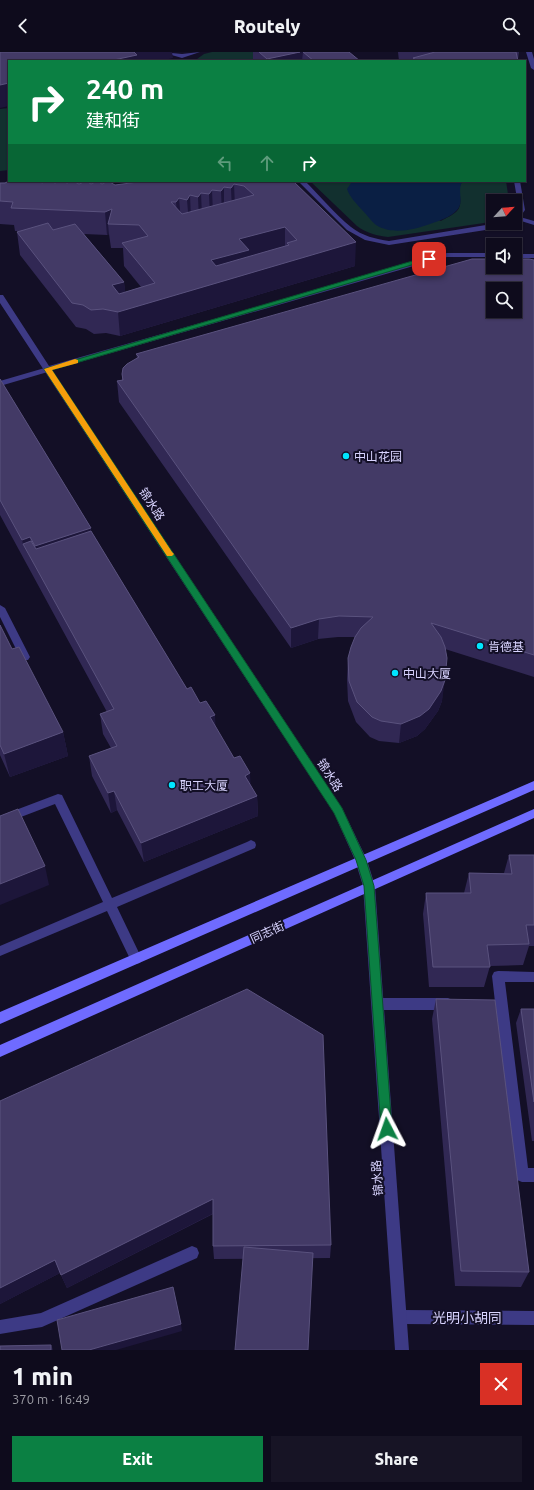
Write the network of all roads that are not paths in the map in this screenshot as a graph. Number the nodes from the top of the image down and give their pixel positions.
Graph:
1 (164, 52) edge
2 (197, 52) edge
3 (529, 52) edge
4 (184, 58) edge
5 (534, 68) edge
6 (301, 182) edge
7 (517, 182) edge
8 (519, 194) edge
9 (522, 220) edge
10 (534, 223) edge
11 (486, 228) edge
12 (486, 256) edge
13 (522, 256) edge
14 (534, 256) edge
15 (0, 297) edge
16 (48, 369) junction
17 (0, 384) edge
18 (0, 608) edge
19 (25, 657) edge
20 (534, 785) edge
21 (534, 813) edge
22 (0, 821) edge
23 (252, 846) dead end
24 (361, 860) junction
25 (369, 886) junction
26 (110, 905) junction
27 (0, 951) edge
28 (136, 959) junction
29 (534, 976) edge
30 (378, 1004) junction
31 (462, 1004) edge
32 (0, 1018) edge
33 (0, 1051) edge
34 (534, 1175) edge
35 (192, 1253) dead end
36 (400, 1317) junction
37 (534, 1318) edge
38 (0, 1327) edge
39 (402, 1350) edge

1 - 4 street
2 - 4 street
3 - 5 street
6 - 11 street
7 - 8 street
9 - 10 street
12 - 16 street
13 - 14 street
15 - 16 street, 锦水路
16 - 17 street
16 - 24 street, 锦水路
18 - 19 street
20 - 24 main road
21 - 25 main road, 同志街
22 - 26 street
23 - 26 street
24 - 25 street, 锦水路
24 - 28 main road
25 - 30 street, 锦水路
25 - 33 main road, 同志街
26 - 27 street
26 - 28 street
28 - 32 main road
29 - 34 street
30 - 31 street
30 - 36 street, 锦水路
35 - 38 street
36 - 37 street, 光明小胡同
36 - 39 street, 锦水路

